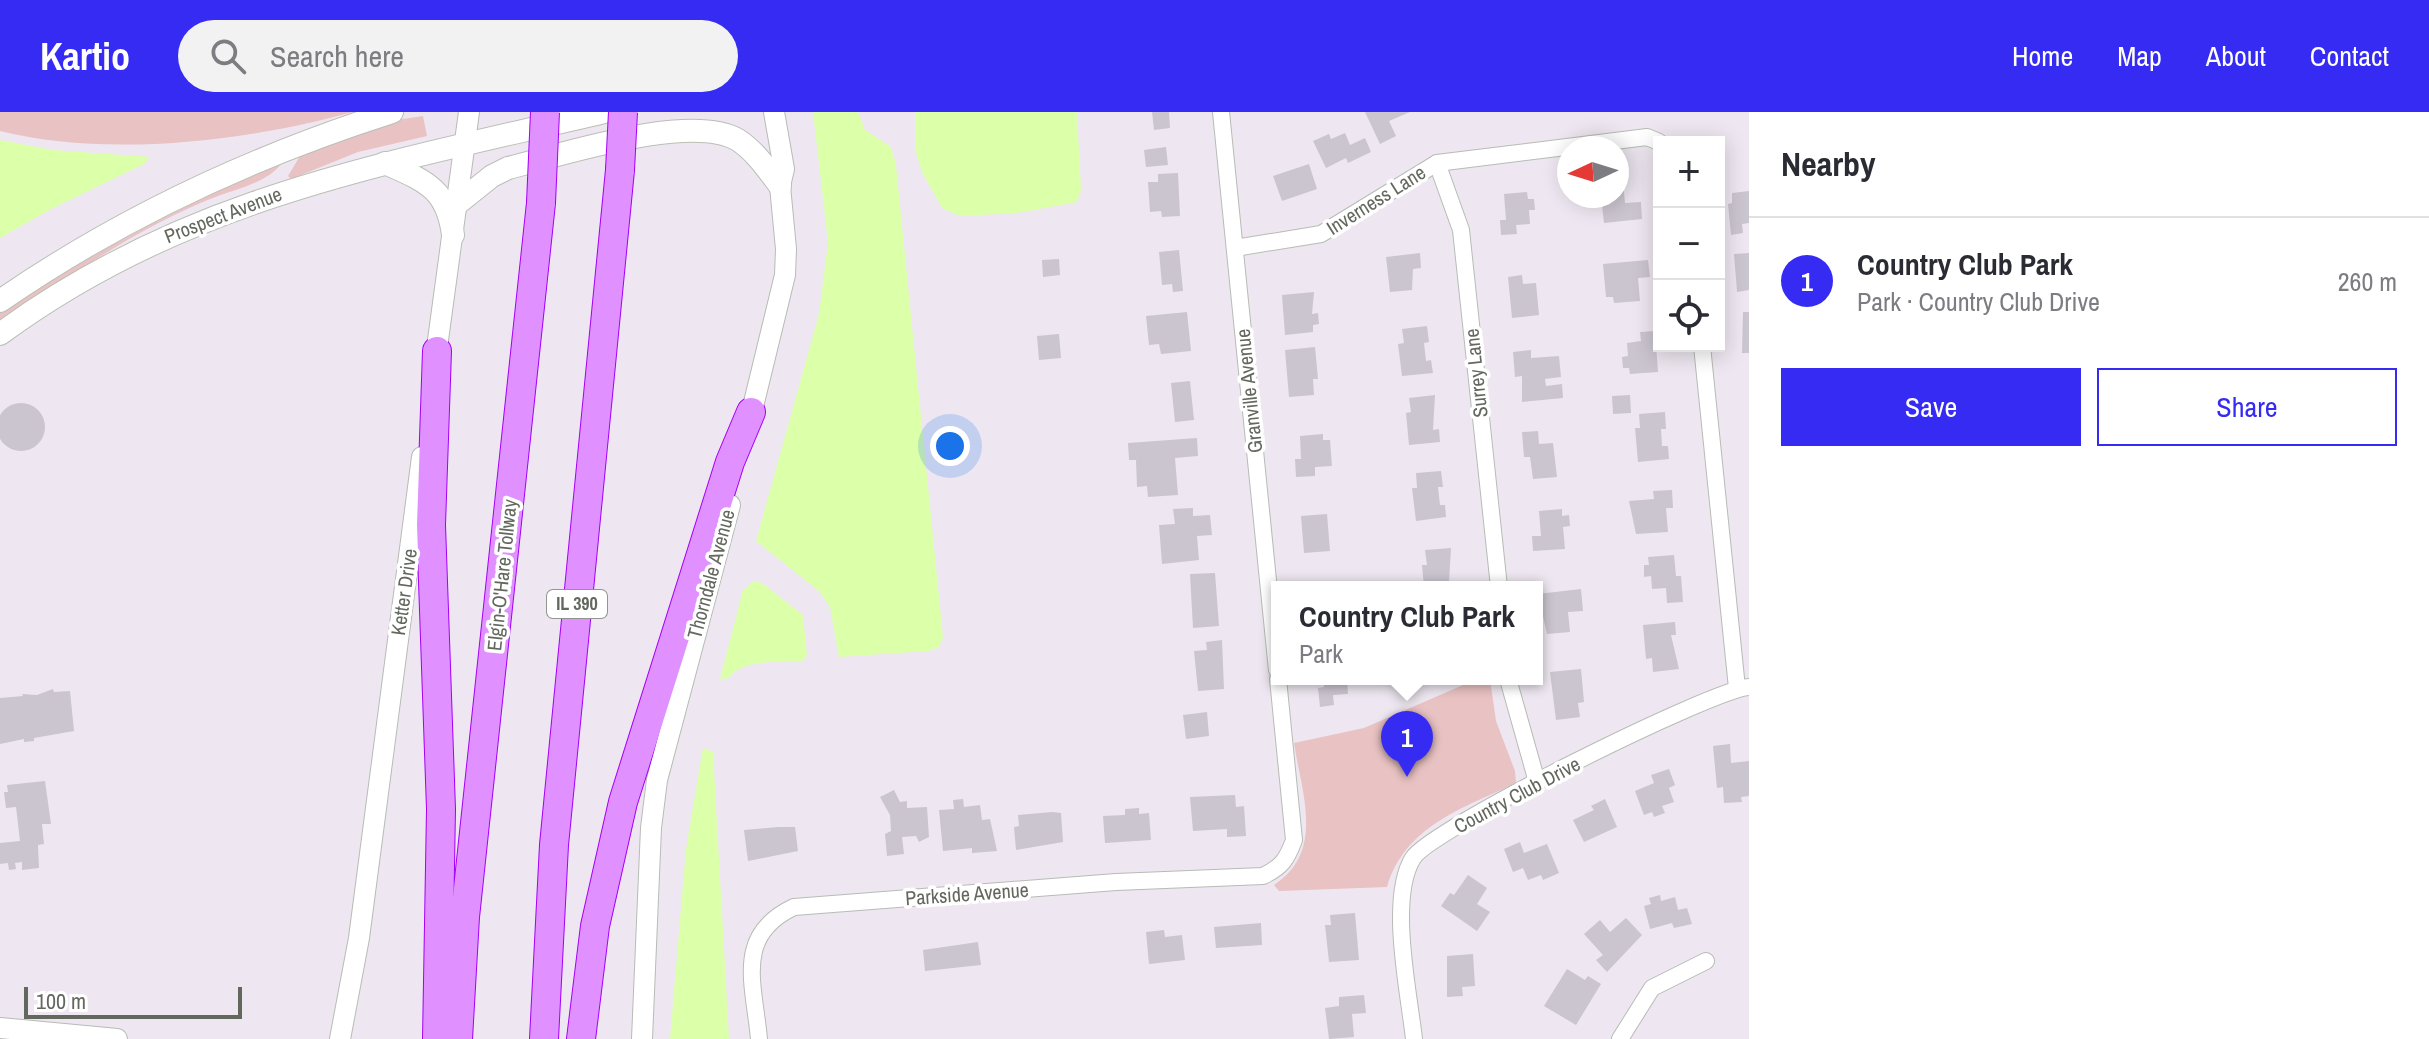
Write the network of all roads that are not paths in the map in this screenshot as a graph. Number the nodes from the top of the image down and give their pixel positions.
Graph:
1 (392, 112) edge
2 (469, 112) edge
3 (545, 112) edge
4 (604, 112) edge
5 (623, 112) edge
6 (774, 112) edge
7 (1221, 112) edge
8 (1653, 140) edge
9 (466, 145) junction
10 (385, 163) junction
11 (1437, 163) junction
12 (780, 186) junction
13 (457, 204) junction
14 (453, 235) junction
15 (1235, 248) junction
16 (0, 301) edge
17 (0, 334) edge
18 (437, 351) junction
19 (1703, 352) edge
20 (751, 412) junction
21 (1498, 581) edge
22 (1271, 610) edge
23 (1279, 685) edge
24 (1510, 685) edge
25 (1743, 687) edge
26 (1537, 782) junction
27 (1706, 961) dead end
28 (0, 1028) edge
29 (448, 1032) edge
30 (117, 1039) edge
31 (340, 1039) edge
32 (544, 1039) edge
33 (581, 1039) edge
34 (642, 1039) edge
35 (759, 1039) edge
36 (1414, 1039) edge
37 (1620, 1039) edge

1 - 16 main road, Prospect Avenue
2 - 9 street, Ketter Drive
3 - 29 highway, Elgin-O'Hare Tollway, bridge
4 - 9 main road, Prospect Avenue
5 - 32 highway, IL 390, bridge
6 - 12 street, Thorndale Avenue
7 - 15 street, Granville Avenue
8 - 11 street, Inverness Lane
9 - 10 main road, Prospect Avenue
9 - 13 street, Ketter Drive
10 - 14 main road
10 - 17 main road, Prospect Avenue
11 - 15 street, Inverness Lane
11 - 21 street, Surrey Lane
12 - 13 main road
12 - 20 street, Thorndale Avenue
13 - 14 street, Ketter Drive
14 - 18 street, Ketter Drive
15 - 22 street, Granville Avenue
18 - 29 highway
18 - 31 street, Ketter Drive
19 - 25 street
20 - 33 highway
20 - 34 street, Thorndale Avenue
23 - 35 street, Parkside Avenue
24 - 26 street
25 - 26 street, Country Club Drive
26 - 36 street, Country Club Drive
27 - 37 street
28 - 30 street

